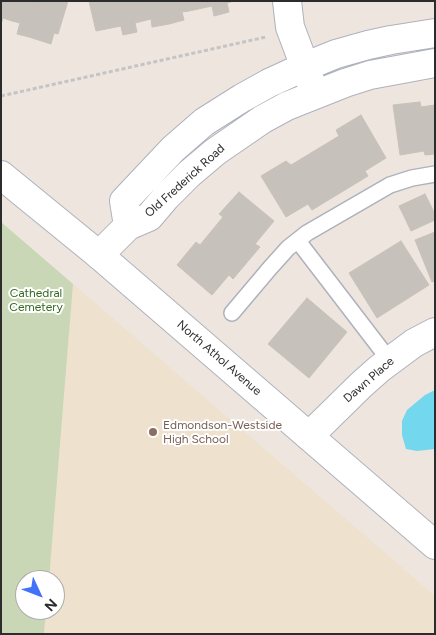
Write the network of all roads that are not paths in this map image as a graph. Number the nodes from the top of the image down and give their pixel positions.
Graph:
1 (287, 1) edge
2 (435, 33) edge
3 (435, 63) edge
4 (304, 67) junction
5 (315, 94) junction
6 (435, 174) edge
7 (1, 175) edge
8 (128, 226) junction
9 (298, 241) junction
10 (99, 255) junction
11 (232, 313) dead end
12 (435, 332) edge
13 (390, 361) junction
14 (309, 436) junction
15 (435, 545) edge

1 - 4 street
2 - 4 street, Old Frederick Road
3 - 5 street, Old Frederick Road
4 - 5 street
4 - 8 street, Old Frederick Road
5 - 8 street, Old Frederick Road
6 - 9 lane
7 - 10 street, North Athol Avenue
8 - 10 street, Old Frederick Road
9 - 11 lane
9 - 13 lane
10 - 14 street, North Athol Avenue
12 - 13 street, Dawn Place
13 - 14 street, Dawn Place
14 - 15 street, North Athol Avenue

